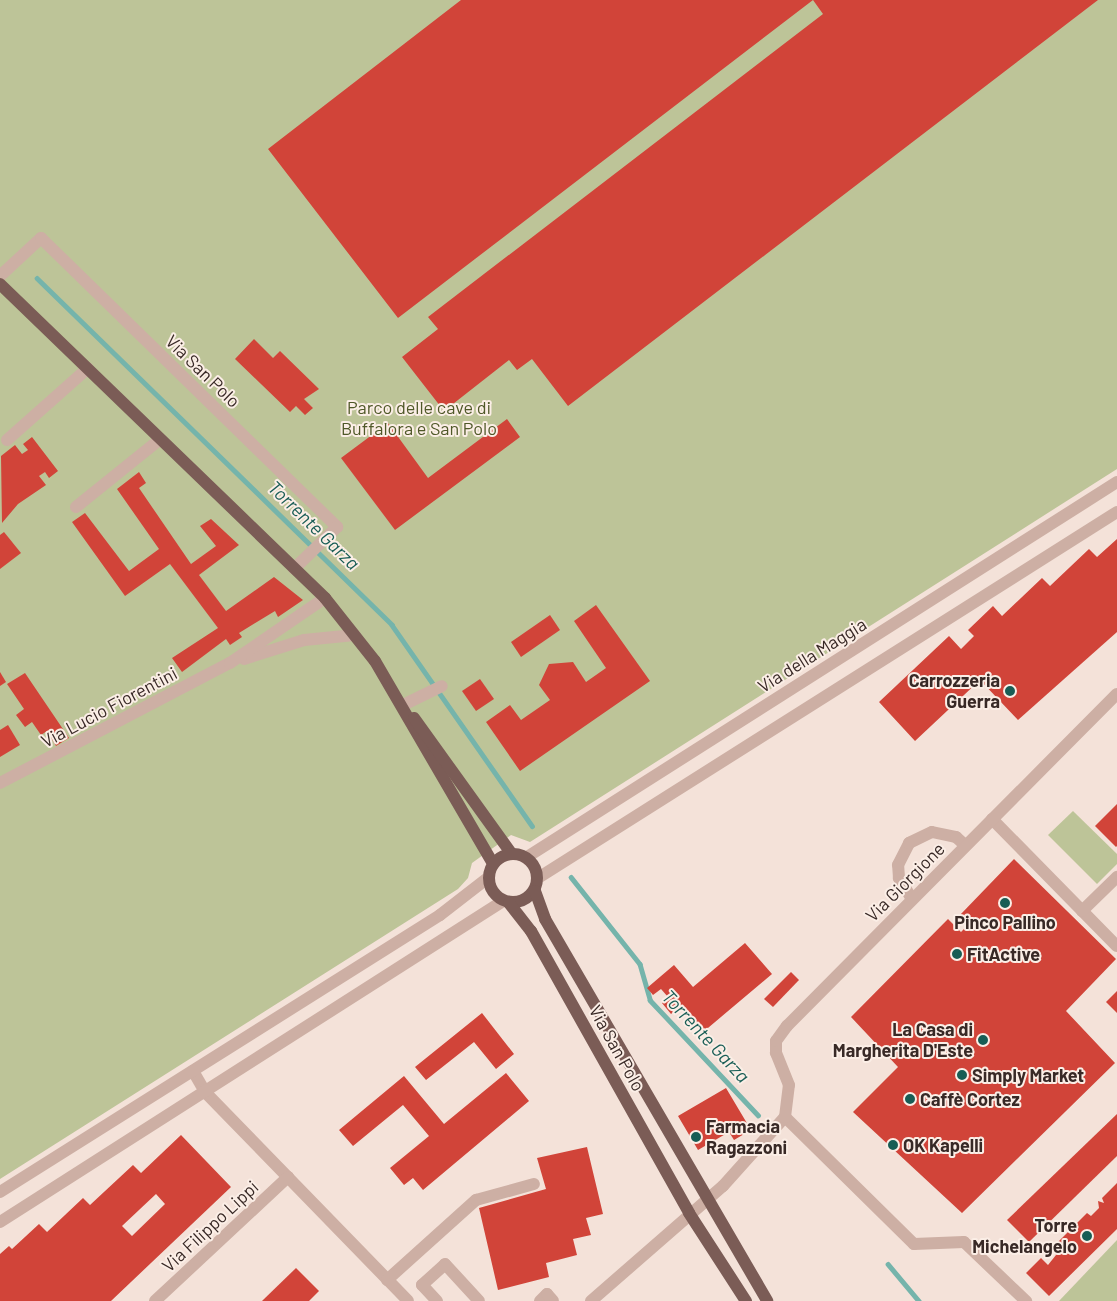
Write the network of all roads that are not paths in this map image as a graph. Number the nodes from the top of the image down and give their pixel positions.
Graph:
1 (0, 276) edge
2 (0, 284) edge
3 (88, 368) junction
4 (7, 440) dead end
5 (160, 440) junction
6 (1117, 482) edge
7 (76, 508) dead end
8 (1117, 512) edge
9 (294, 569) junction
10 (325, 598) junction
11 (355, 635) junction
12 (230, 663) junction
13 (442, 686) dead end
14 (1117, 694) edge
15 (403, 705) junction
16 (1, 779) edge
17 (992, 819) junction
18 (966, 846) junction
19 (510, 854) junction
20 (527, 857) junction
21 (491, 871) junction
22 (1117, 877) edge
23 (538, 878) junction
24 (535, 891) junction
25 (912, 899) junction
26 (506, 902) junction
27 (1082, 911) junction
28 (1117, 946) edge
29 (192, 1071) junction
30 (205, 1092) junction
31 (785, 1116) junction
32 (288, 1178) junction
33 (534, 1184) dead end
34 (0, 1192) edge
35 (707, 1200) junction
36 (689, 1213) junction
37 (0, 1222) edge
38 (387, 1280) junction
39 (156, 1301) edge
40 (408, 1301) edge
41 (437, 1301) edge
42 (479, 1301) edge
43 (540, 1301) edge
44 (553, 1301) edge
45 (591, 1301) edge
46 (746, 1301) edge
47 (766, 1301) edge
48 (1026, 1301) edge

1 - 9 street, Via San Polo
2 - 3 main road, Via San Polo
3 - 4 street
3 - 5 main road, Via San Polo
5 - 7 street
5 - 9 main road, Via San Polo
6 - 20 street, Via della Maggia
8 - 23 street
9 - 10 main road, Via San Polo
10 - 11 main road, Via San Polo
10 - 12 street, Via Lucio Fiorentini
11 - 12 street, Via Lucio Fiorentini
11 - 15 main road, Via San Polo
12 - 16 street, Via Lucio Fiorentini
13 - 15 street
14 - 17 street, Via Giorgione
15 - 19 main road, Via San Polo
15 - 21 main road, Via San Polo
17 - 18 street, Via Giorgione
17 - 27 street
18 - 25 street, Via Giorgione
18 - 25 street
19 - 20 main road
19 - 21 main road
20 - 23 main road
21 - 26 main road, Via San Polo
21 - 29 street
22 - 27 street
23 - 24 main road
24 - 26 main road
24 - 35 main road, Via San Polo
25 - 31 street, Via Giorgione
26 - 30 street
26 - 36 main road, Via San Polo
27 - 28 street
29 - 30 street
29 - 34 street
30 - 32 street
30 - 37 street
31 - 35 street
31 - 48 street
32 - 38 street
32 - 39 street, Via Filippo Lippi
33 - 38 street
35 - 36 street
35 - 47 main road, Via San Polo
36 - 45 street
36 - 46 main road, Via San Polo
38 - 40 street
41 - 42 street
43 - 44 street

